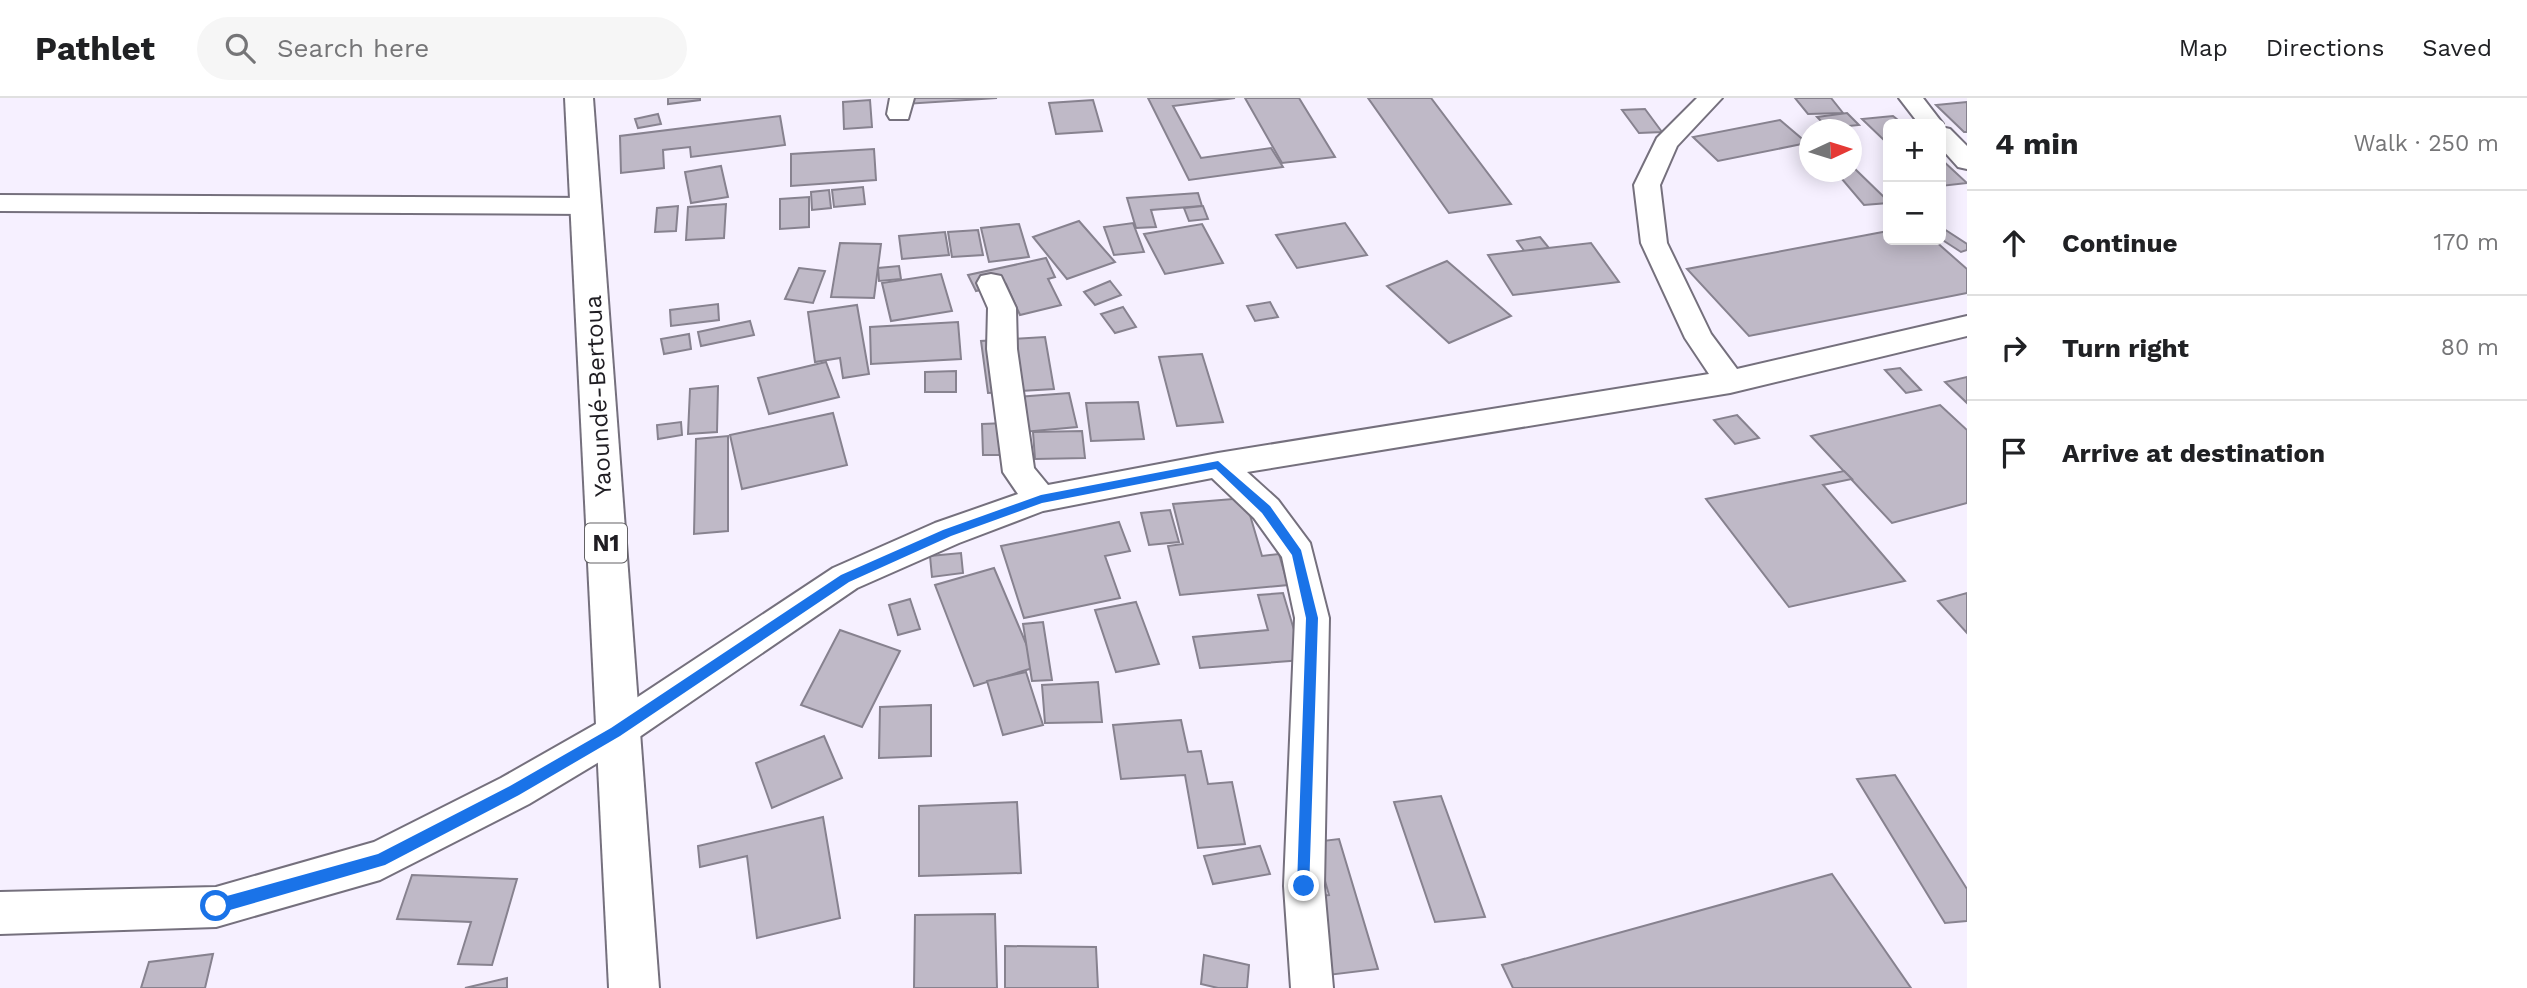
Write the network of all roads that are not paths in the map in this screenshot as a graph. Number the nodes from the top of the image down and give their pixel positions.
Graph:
1 (579, 98) edge
2 (1710, 98) edge
3 (1911, 98) edge
4 (1927, 119) edge
5 (1946, 139) edge
6 (1967, 161) edge
7 (0, 203) edge
8 (588, 206) junction
9 (991, 284) dead end
10 (1967, 326) edge
11 (1730, 382) junction
12 (1218, 465) junction
13 (1041, 499) junction
14 (616, 732) junction
15 (0, 913) edge
16 (634, 988) edge
17 (1312, 988) edge

1 - 8 highway, Yaoundé-Bertoua / N1
2 - 11 street
3 - 4 street
5 - 6 street
7 - 8 street
8 - 14 highway, Yaoundé-Bertoua / N1
9 - 13 street
10 - 11 street
11 - 12 street
12 - 13 street
12 - 17 street
13 - 14 street
14 - 15 street
14 - 16 highway, Yaoundé-Bertoua / N1

